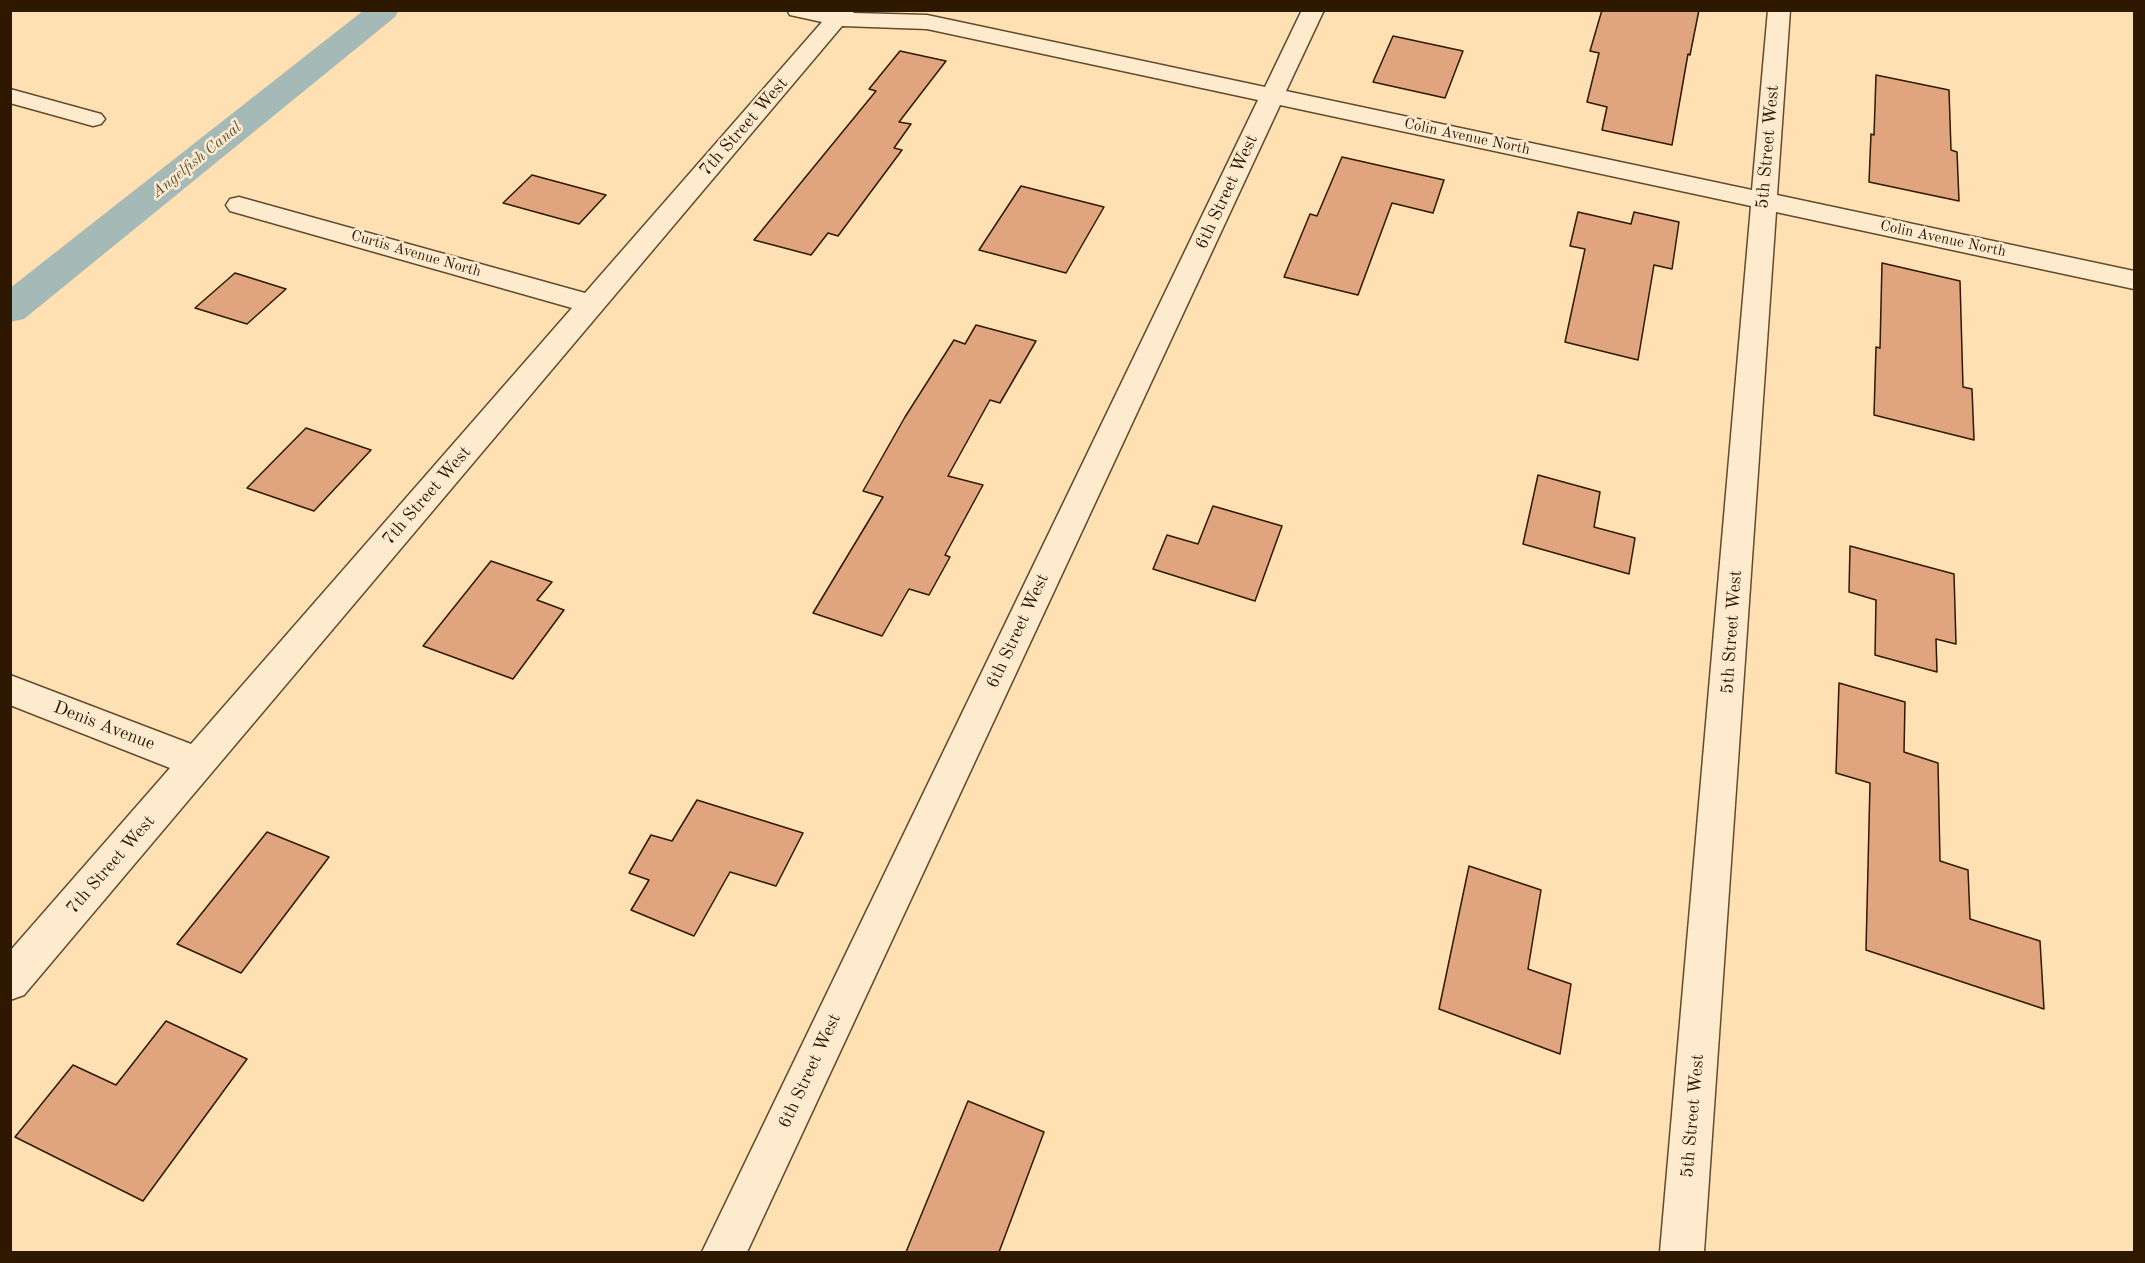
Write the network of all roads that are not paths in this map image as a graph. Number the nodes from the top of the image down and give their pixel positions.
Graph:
1 (798, 10) edge
2 (1313, 10) edge
3 (1779, 10) edge
4 (840, 15) edge
5 (1273, 95) junction
6 (10, 96) edge
7 (93, 119) dead end
8 (1763, 200) junction
9 (239, 205) dead end
10 (2134, 280) edge
11 (592, 304) junction
12 (10, 690) edge
13 (198, 763) junction
14 (10, 981) edge
15 (724, 1252) edge
16 (1682, 1252) edge

1 - 4 street, Colin Avenue North
2 - 5 street, 6th Street West
3 - 8 street, 5th Street West
4 - 5 street, Colin Avenue North
4 - 11 street, 7th Street West
5 - 8 street, Colin Avenue North
5 - 15 street, 6th Street West
6 - 7 street
8 - 10 street, Colin Avenue North
8 - 16 street, 5th Street West
9 - 11 street, Curtis Avenue North
11 - 13 street, 7th Street West
12 - 13 street, Denis Avenue
13 - 14 street, 7th Street West

